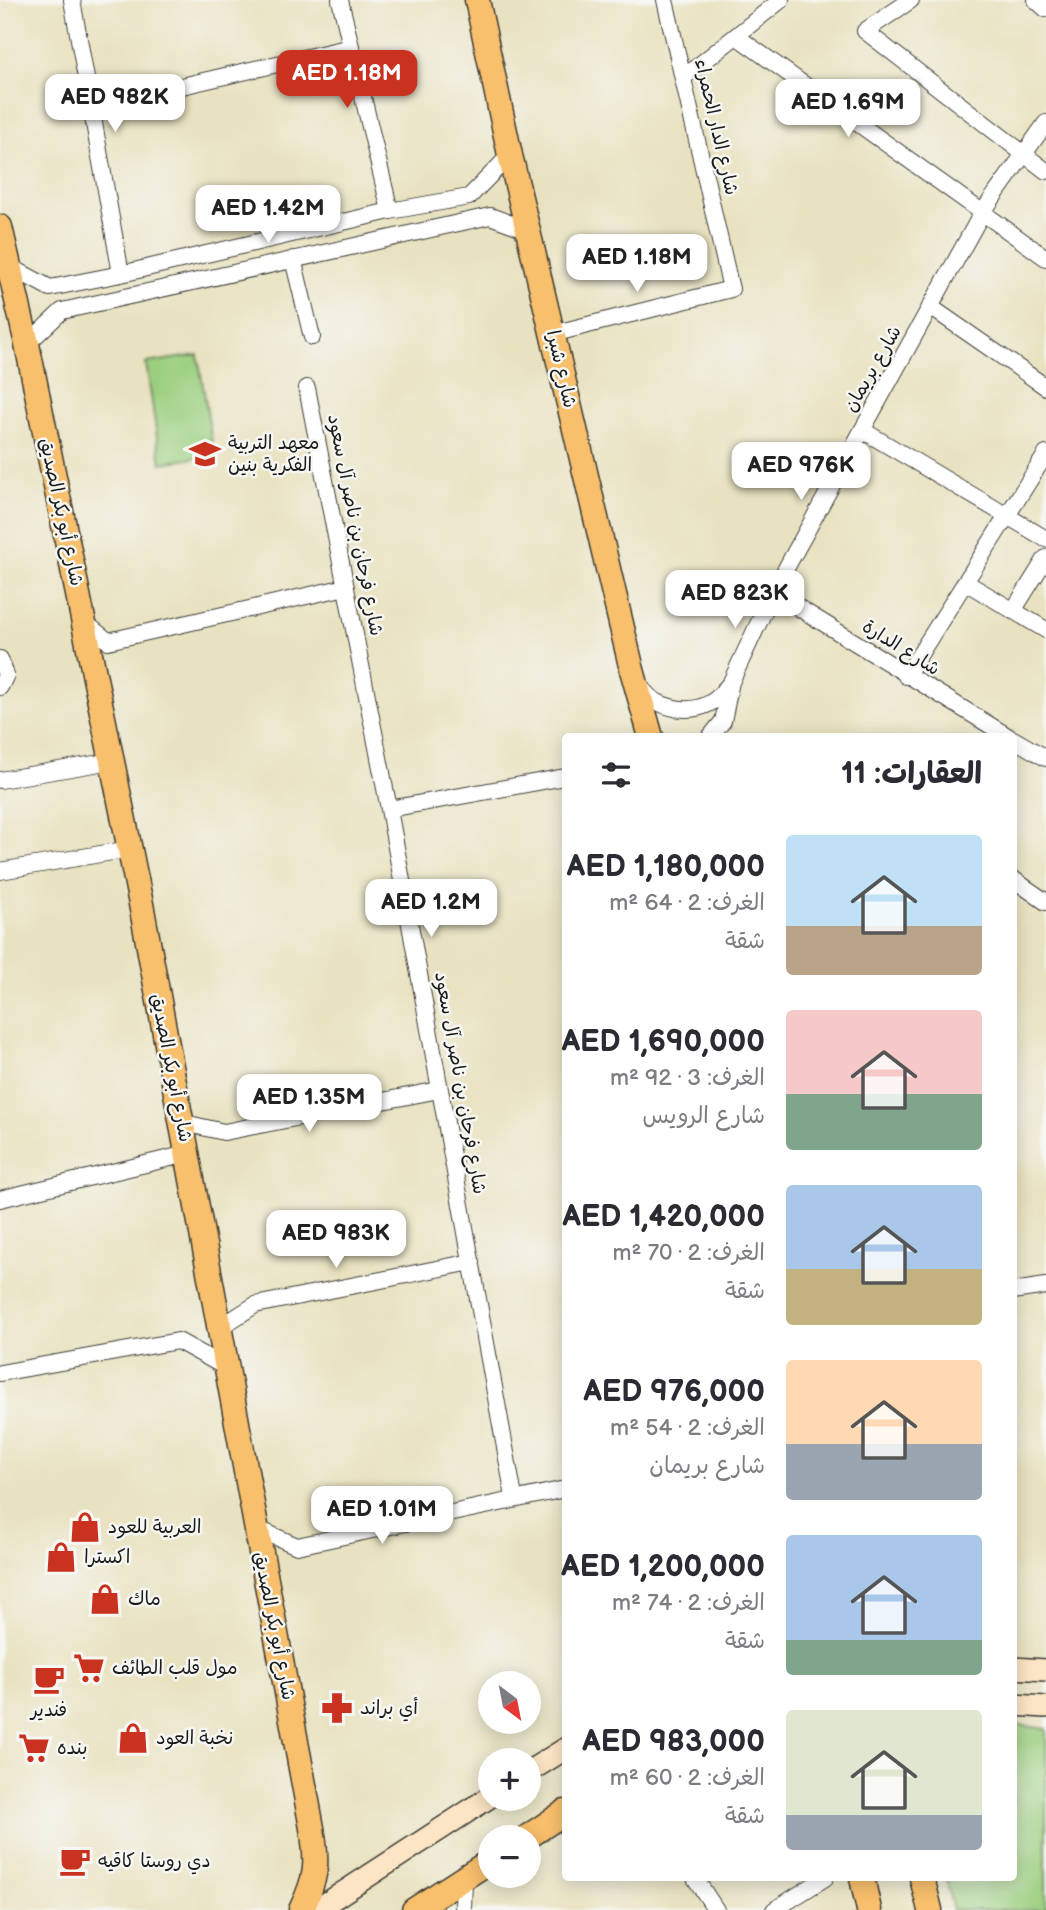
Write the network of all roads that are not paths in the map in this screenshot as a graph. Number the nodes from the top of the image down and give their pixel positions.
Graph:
1 (72, 0) edge
2 (340, 0) edge
3 (477, 0) edge
4 (665, 0) edge
5 (781, 0) edge
6 (911, 0) edge
7 (1036, 0) edge
8 (1046, 9) edge
9 (736, 36) junction
10 (351, 47) junction
11 (683, 78) junction
12 (91, 107) junction
13 (1046, 123) edge
14 (1024, 154) junction
15 (510, 155) junction
16 (1046, 171) edge
17 (390, 211) junction
18 (982, 213) junction
19 (528, 230) junction
20 (2, 244) edge
21 (1046, 258) edge
22 (293, 259) junction
23 (121, 274) junction
24 (932, 308) junction
25 (552, 334) junction
26 (312, 337) dead end
27 (27, 344) junction
28 (1046, 387) edge
29 (307, 388) dead end
30 (862, 430) junction
31 (1046, 454) edge
32 (1007, 517) junction
33 (1046, 539) edge
34 (1046, 558) edge
35 (965, 582) junction
36 (346, 587) junction
37 (773, 592) junction
38 (1013, 611) junction
39 (83, 621) junction
40 (1046, 630) edge
41 (0, 659) edge
42 (632, 670) junction
43 (906, 676) junction
44 (731, 682) junction
45 (0, 687) edge
46 (650, 733) edge
47 (713, 733) edge
48 (1003, 733) edge
49 (1017, 741) edge
50 (1046, 758) edge
51 (112, 761) junction
52 (562, 777) edge
53 (0, 780) edge
54 (389, 809) junction
55 (130, 849) junction
56 (0, 872) edge
57 (1017, 882) edge
58 (1046, 902) edge
59 (439, 1090) junction
60 (180, 1122) junction
61 (187, 1154) junction
62 (0, 1199) edge
63 (472, 1262) junction
64 (1046, 1286) edge
65 (1017, 1290) edge
66 (219, 1328) junction
67 (227, 1368) junction
68 (0, 1373) edge
69 (562, 1489) edge
70 (513, 1497) junction
71 (256, 1528) junction
72 (1017, 1668) edge
73 (1046, 1670) edge
74 (1017, 1705) edge
75 (1046, 1707) edge
76 (562, 1750) edge
77 (541, 1764) edge
78 (478, 1805) edge
79 (562, 1814) edge
80 (541, 1828) edge
81 (478, 1869) edge
82 (464, 1878) junction
83 (697, 1881) edge
84 (820, 1881) edge
85 (863, 1881) edge
86 (923, 1881) edge
87 (301, 1910) edge
88 (316, 1910) edge
89 (414, 1910) edge
90 (463, 1910) edge
91 (716, 1910) edge
92 (774, 1910) edge
93 (869, 1910) edge
94 (930, 1910) edge

1 - 12 street
2 - 10 street
3 - 15 main road, شارع شبرا
4 - 11 street, شارع الدار الحمراء
5 - 9 street
6 - 14 street
7 - 8 street
9 - 11 street
9 - 18 street
10 - 12 street
10 - 17 street
11 - 25 street, شارع الدار الحمراء
12 - 23 street
13 - 14 street, شارع بريمان
14 - 16 street
14 - 18 street, شارع بريمان
15 - 17 street
15 - 19 main road, شارع شبرا
17 - 23 street
18 - 21 street
18 - 24 street, شارع بريمان
19 - 22 street
19 - 25 main road, شارع شبرا
20 - 23 street
20 - 27 main road, شارع أبو بكر الصديق
22 - 26 street
22 - 27 street
24 - 28 street
24 - 30 street, شارع بريمان
25 - 42 main road, شارع شبرا
27 - 39 main road, شارع أبو بكر الصديق
29 - 36 street, شارع فرحان بن ناصر آل سعود
30 - 32 street
30 - 37 street, شارع بريمان
31 - 32 street
32 - 33 street
32 - 35 street
34 - 38 street
35 - 38 street
35 - 43 street
36 - 39 street
36 - 54 street, شارع فرحان بن ناصر آل سعود
37 - 43 street, شارع الدارة
37 - 44 street, شارع بريمان
38 - 40 street
39 - 51 main road, شارع أبو بكر الصديق
41 - 45 street
42 - 44 street
42 - 46 main road, شارع شبرا
43 - 48 street, شارع الدارة
44 - 47 street
49 - 50 street, شارع الدارة
51 - 53 street
51 - 55 main road, شارع أبو بكر الصديق
52 - 54 street
54 - 59 street, شارع فرحان بن ناصر آل سعود
55 - 56 street
55 - 60 main road, شارع أبو بكر الصديق
57 - 58 street
59 - 60 street
59 - 63 street, شارع فرحان بن ناصر آل سعود
60 - 61 main road, شارع أبو بكر الصديق
61 - 62 street
61 - 66 main road, شارع أبو بكر الصديق
63 - 66 street
63 - 70 street, شارع فرحان بن ناصر آل سعود
64 - 65 street
66 - 67 main road, شارع أبو بكر الصديق
67 - 68 street
67 - 71 main road, شارع أبو بكر الصديق
69 - 70 street
70 - 71 street
71 - 87 main road, شارع أبو بكر الصديق
72 - 73 main road
74 - 75 main road
76 - 77 main road
78 - 88 main road
79 - 80 main road
81 - 82 main road
82 - 89 main road
82 - 90 street
83 - 91 street
84 - 92 street
85 - 93 main road
86 - 94 main road

